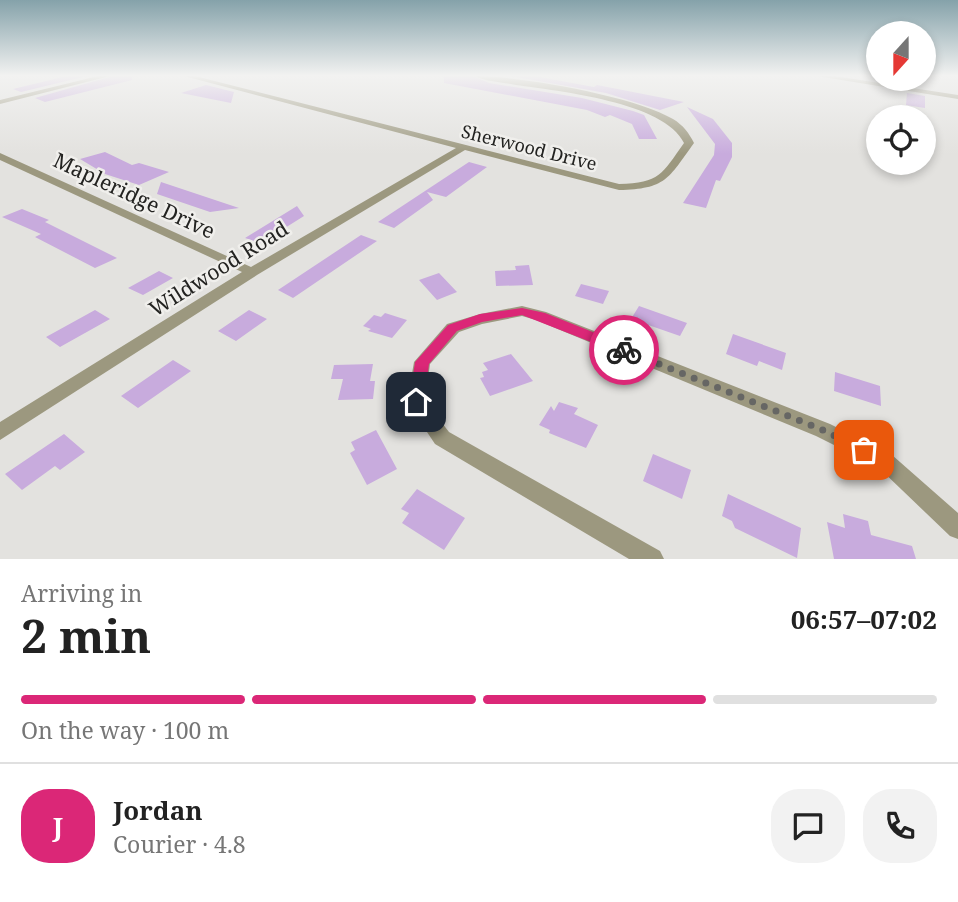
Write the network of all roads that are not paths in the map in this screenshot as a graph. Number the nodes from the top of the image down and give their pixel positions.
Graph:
1 (287, 102) edge
2 (614, 102) edge
3 (462, 148) junction
4 (0, 156) edge
5 (252, 272) junction
6 (0, 432) edge
7 (958, 528) edge
8 (652, 559) edge

1 - 3 street, Sherwood Drive
2 - 3 street, Sherwood Drive
3 - 5 street, Wildwood Road
4 - 5 street, Mapleridge Drive
5 - 6 street, Wildwood Road
7 - 8 street

